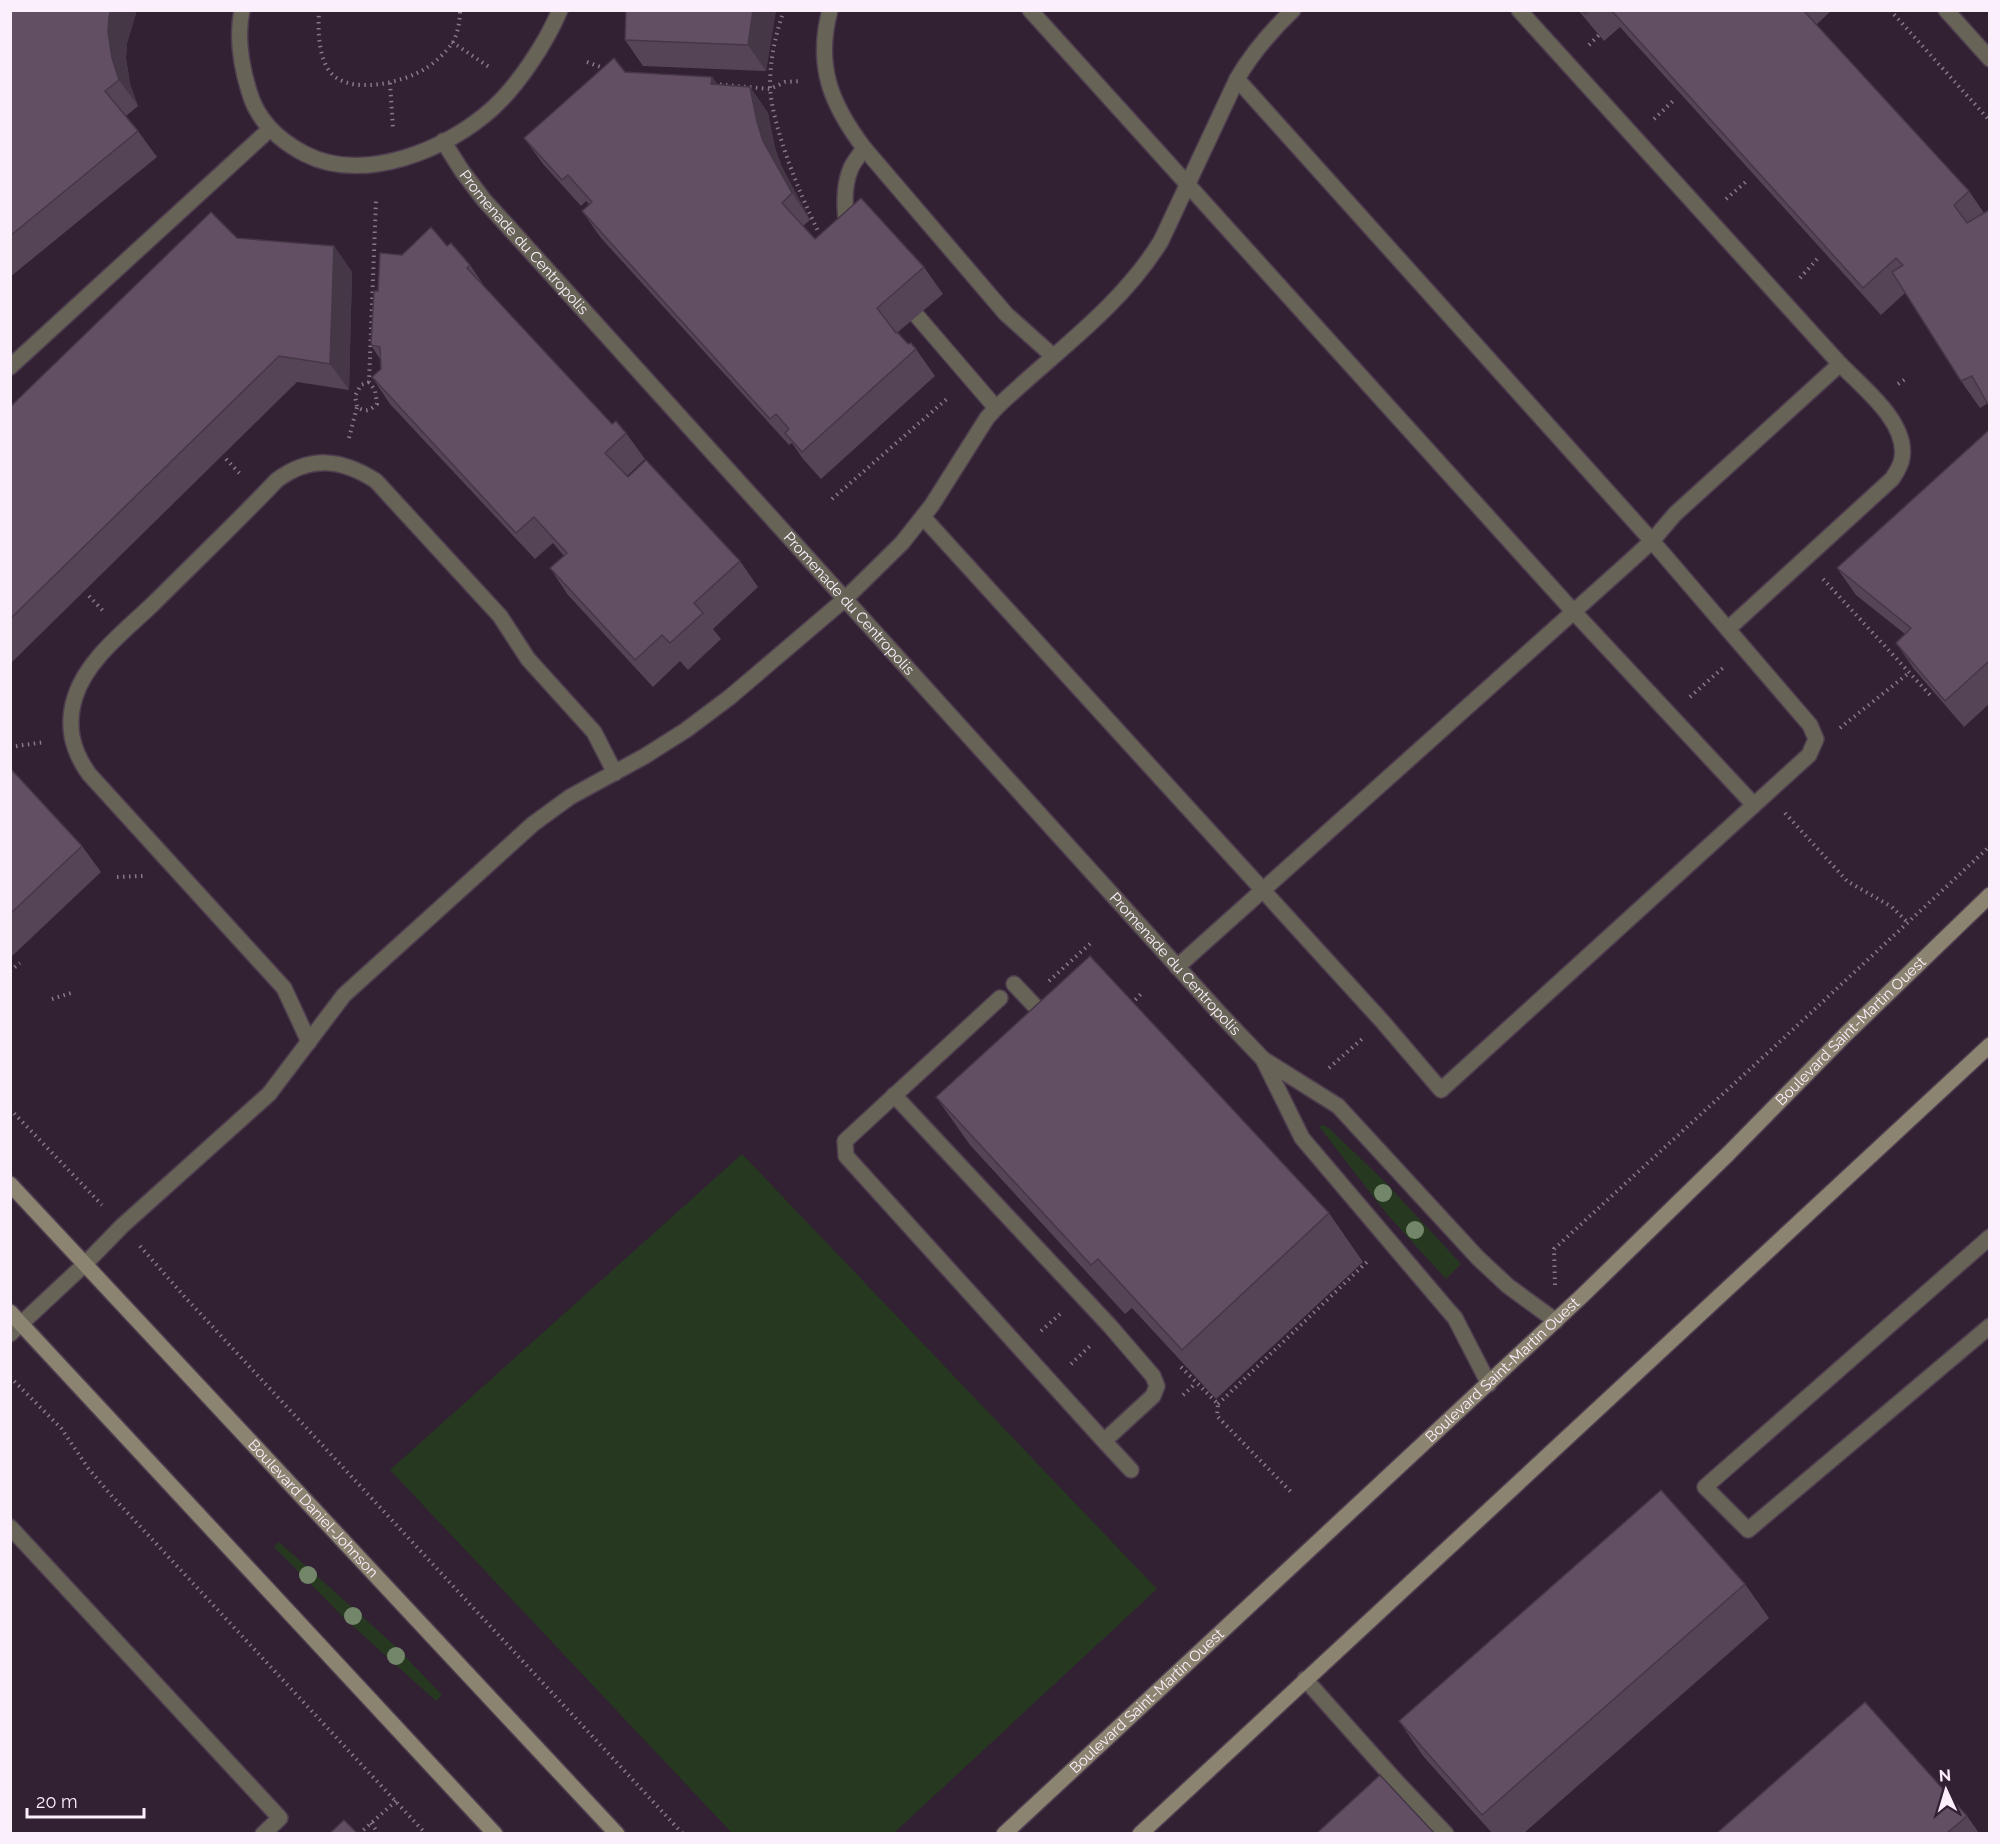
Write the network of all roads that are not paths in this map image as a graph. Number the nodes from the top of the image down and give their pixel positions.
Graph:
1 (242, 10) edge
2 (560, 10) edge
3 (830, 10) edge
4 (1030, 10) edge
5 (1293, 10) edge
6 (1519, 10) edge
7 (1946, 10) edge
8 (1989, 59) edge
9 (1237, 79) junction
10 (270, 129) junction
11 (443, 141) junction
12 (864, 148) junction
13 (1188, 185) junction
14 (855, 245) edge
15 (917, 316) dead end
16 (1053, 356) junction
17 (1840, 364) junction
18 (10, 367) edge
19 (996, 408) junction
20 (923, 517) junction
21 (1652, 541) junction
22 (845, 599) junction
23 (1573, 610) junction
24 (1729, 628) junction
25 (615, 772) junction
26 (1754, 805) junction
27 (1262, 890) junction
28 (1989, 894) edge
29 (1177, 967) junction
30 (1014, 984) dead end
31 (1000, 998) dead end
32 (1060, 1033) edge
33 (309, 1042) junction
34 (1989, 1045) edge
35 (1263, 1059) junction
36 (894, 1095) junction
37 (10, 1184) edge
38 (1989, 1237) edge
39 (85, 1264) junction
40 (10, 1312) edge
41 (1556, 1321) junction
42 (1989, 1326) edge
43 (16, 1329) edge
44 (1489, 1384) junction
45 (1104, 1442) junction
46 (1131, 1470) dead end
47 (10, 1527) edge
48 (1305, 1679) junction
49 (1395, 1780) junction
50 (1362, 1810) edge
51 (263, 1833) edge
52 (495, 1833) edge
53 (617, 1833) edge
54 (1004, 1833) edge
55 (1140, 1833) edge
56 (1446, 1833) edge

1 - 10 street
2 - 11 street
3 - 12 street
4 - 13 street
5 - 9 street
6 - 17 street
7 - 8 street
9 - 13 street
9 - 21 street
10 - 11 street
10 - 18 street
11 - 22 street, Promenade du Centropolis
12 - 14 street
12 - 16 street
13 - 16 street
13 - 23 street
15 - 19 street
16 - 19 street
17 - 21 street
17 - 24 street
19 - 20 street
20 - 22 street
20 - 27 street
21 - 23 street
21 - 24 street
22 - 25 street
22 - 29 street, Promenade du Centropolis
23 - 26 street
23 - 27 street
24 - 26 street
25 - 33 street
25 - 33 street
26 - 27 street
27 - 29 street
28 - 41 main road, Boulevard Saint-Martin Ouest
29 - 35 street, Promenade du Centropolis
30 - 32 street
31 - 36 street
33 - 39 street
34 - 48 main road
35 - 41 street, Promenade du Centropolis
35 - 44 street, Promenade du Centropolis
36 - 45 street
36 - 45 street
37 - 39 main road, Boulevard Daniel-Johnson
38 - 42 street
39 - 43 street
39 - 53 main road, Boulevard Daniel-Johnson
40 - 43 main road
41 - 44 main road, Boulevard Saint-Martin Ouest
43 - 52 main road
44 - 54 main road, Boulevard Saint-Martin Ouest
45 - 46 street
47 - 51 street
48 - 49 street
48 - 55 main road
49 - 50 street
49 - 56 street

